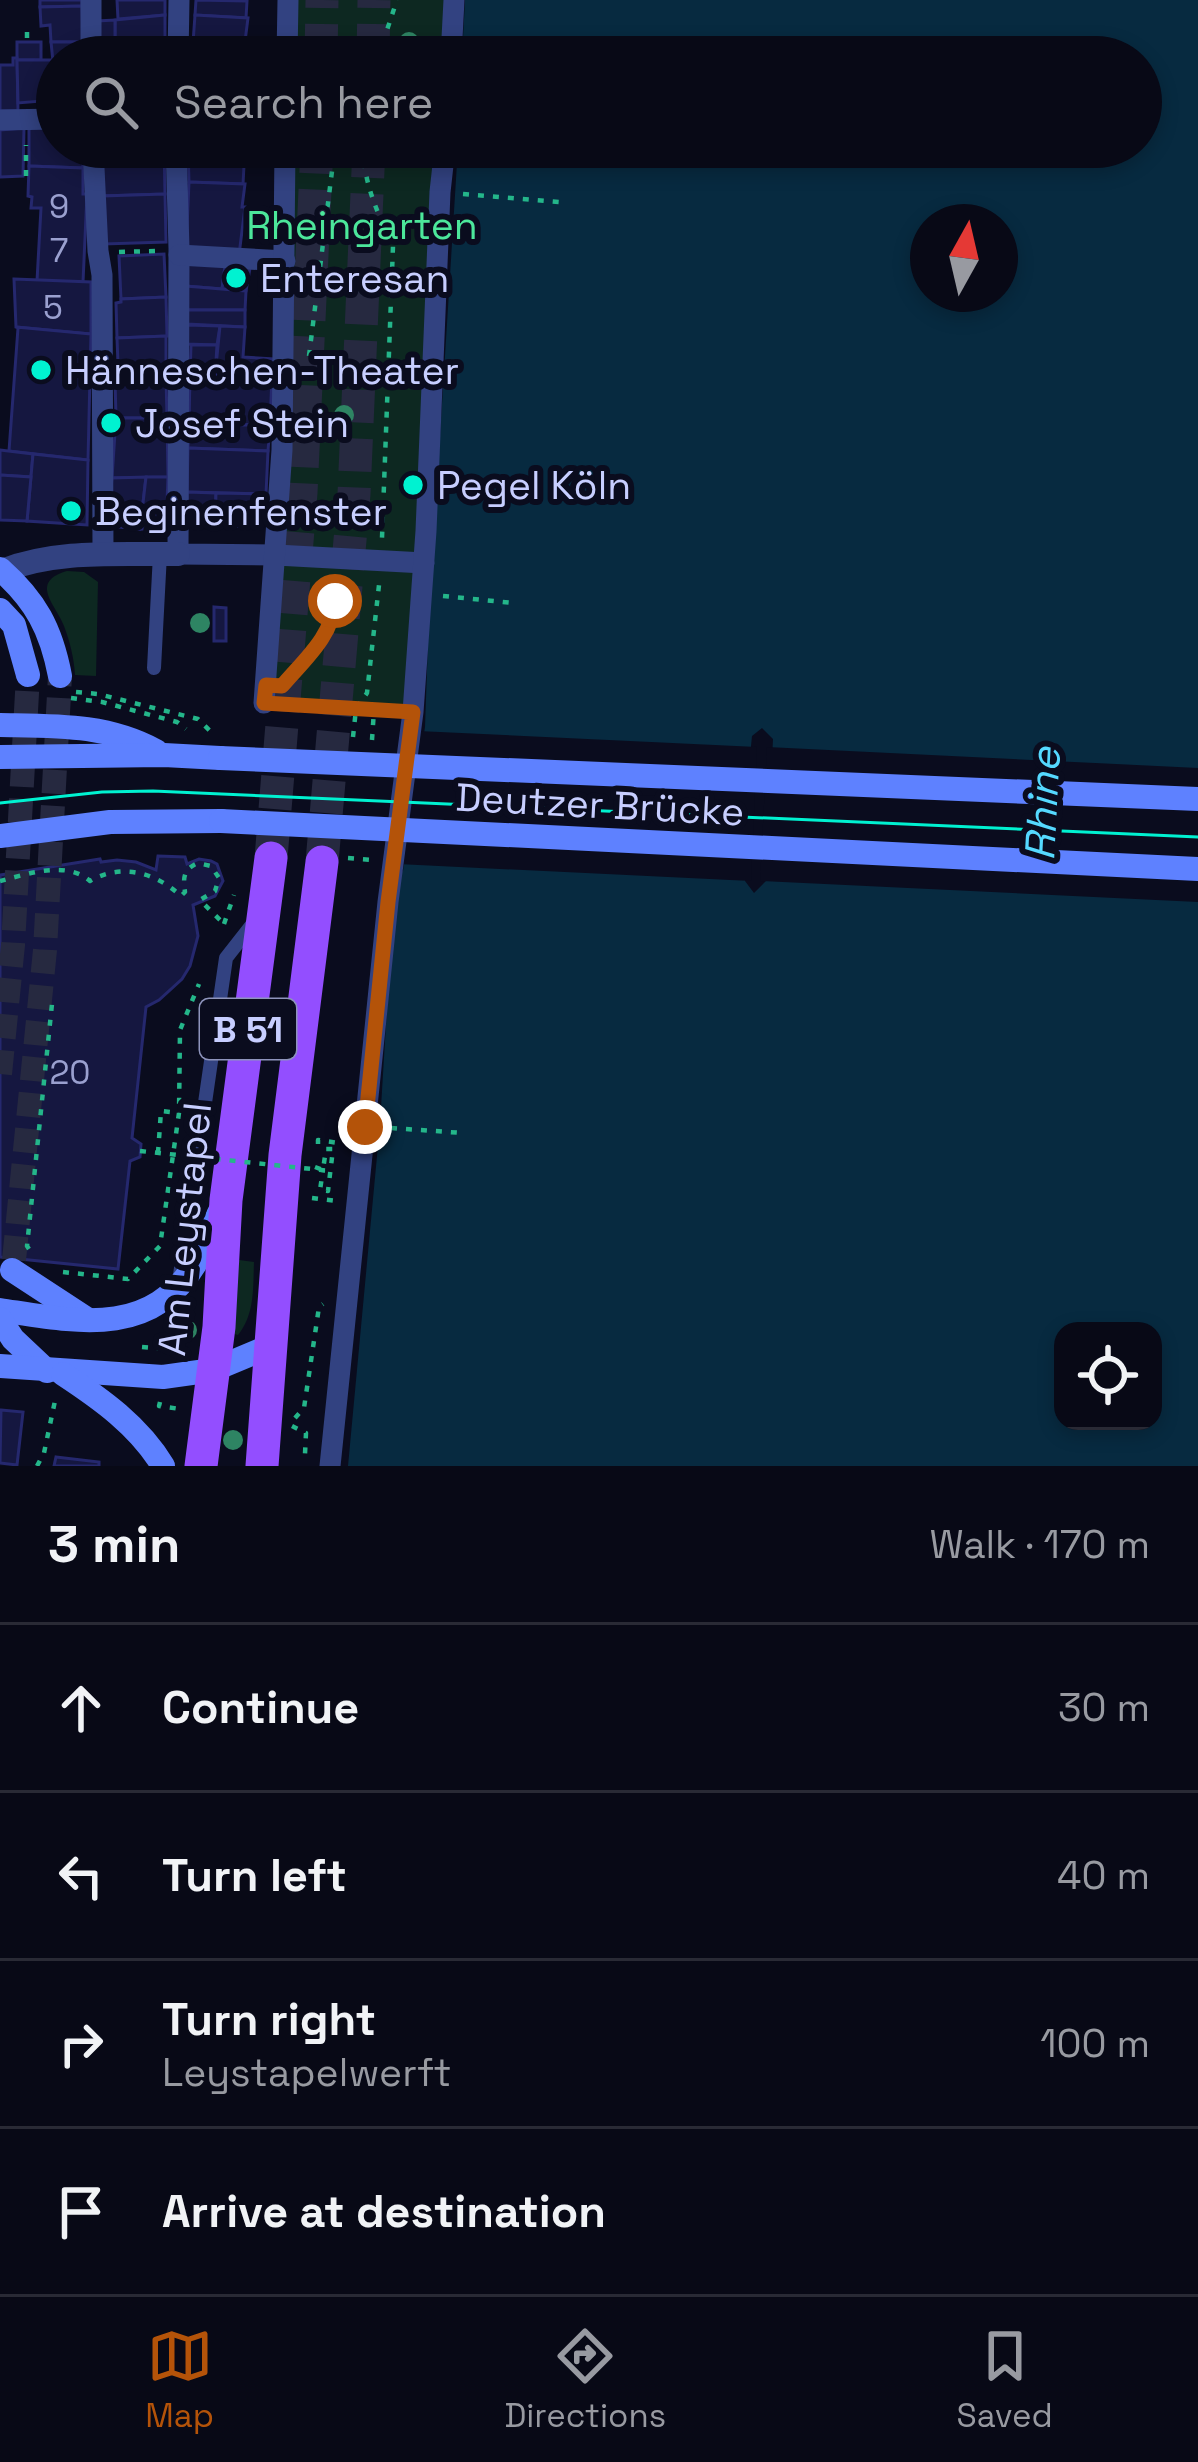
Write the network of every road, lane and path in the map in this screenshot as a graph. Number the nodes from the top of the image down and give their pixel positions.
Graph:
1 (91, 0) edge
2 (179, 0) edge
3 (288, 0) edge
4 (397, 0) edge
5 (454, 0) edge
6 (27, 32) dead end
7 (91, 36) edge
8 (178, 36) edge
9 (287, 36) edge
10 (385, 36) edge
11 (452, 36) edge
12 (27, 42) dead end
13 (26, 118) junction
14 (36, 118) edge
15 (0, 120) edge
16 (94, 168) edge
17 (177, 168) edge
18 (285, 168) edge
19 (332, 168) edge
20 (366, 168) edge
21 (443, 168) edge
22 (26, 176) dead end
23 (440, 192) junction
24 (559, 202) dead end
25 (155, 251) dead end
26 (123, 252) dead end
27 (179, 255) junction
28 (285, 261) junction
29 (309, 356) dead end
30 (382, 544) dead end
31 (103, 553) junction
32 (169, 554) junction
33 (276, 555) junction
34 (424, 563) junction
35 (5, 579) edge
36 (322, 580) dead end
37 (378, 590) dead end
38 (421, 601) junction
39 (514, 603) dead end
40 (0, 610) edge
41 (154, 668) dead end
42 (28, 675) tunnel mouth
43 (68, 684) joint
44 (265, 694) junction
45 (356, 709) junction
46 (374, 710) junction
47 (413, 712) junction
48 (0, 725) edge
49 (371, 749) dead end
50 (220, 750) junction
51 (352, 751) dead end
52 (164, 754) junction
53 (0, 757) edge
54 (1198, 799) edge
55 (0, 836) edge
56 (271, 858) tunnel mouth
57 (322, 862) tunnel mouth
58 (1198, 869) edge
59 (0, 881) edge
60 (263, 910) junction
61 (218, 936) dead end
62 (205, 968) dead end
63 (52, 1004) dead end
64 (179, 1113) junction
65 (463, 1133) dead end
66 (364, 1135) junction
67 (140, 1151) dead end
68 (158, 1153) junction
69 (323, 1170) junction
70 (226, 1200) junction
71 (356, 1203) junction
72 (20, 1263) junction
73 (63, 1272) dead end
74 (178, 1286) junction
75 (0, 1296) edge
76 (0, 1315) edge
77 (88, 1320) junction
78 (272, 1346) junction
79 (0, 1366) edge
80 (213, 1370) junction
81 (54, 1372) junction
82 (289, 1425) dead end
83 (38, 1466) edge
84 (163, 1466) edge
85 (201, 1466) edge
86 (262, 1466) edge
87 (304, 1466) edge
88 (330, 1466) edge

1 - 7 street
2 - 8 street
3 - 9 street
4 - 10 path
5 - 11 street
6 - 12 path
13 - 14 street
13 - 15 street
13 - 22 path
16 - 31 street
17 - 27 street
18 - 28 street
19 - 29 path
20 - 30 path
21 - 23 street
23 - 24 path
23 - 34 street
25 - 26 path
27 - 28 street
27 - 32 street
28 - 33 street
31 - 32 street
31 - 35 street
32 - 33 street
32 - 41 lane
33 - 34 street
33 - 44 street
34 - 38 street
35 - 43 main road
36 - 44 path
37 - 45 path
38 - 39 path
38 - 47 street
40 - 42 main road
43 - 50 path
44 - 45 path
45 - 46 path
45 - 51 path
46 - 47 path
46 - 49 path
47 - 66 street
48 - 52 main road
50 - 52 main road, Deutzer Brücke
50 - 54 main road, Deutzer Brücke, bridge
52 - 53 main road, Deutzer Brücke
55 - 58 main road, Deutzer Brücke, bridge
56 - 60 main road, Am Leystapel / B 51
57 - 78 main road, B 51
59 - 61 path
60 - 70 main road, Am Leystapel / B 51
60 - 74 lane
62 - 64 path
63 - 72 path
64 - 68 path
64 - 73 path
65 - 66 path
66 - 69 path
66 - 71 street
67 - 68 path, bridge
68 - 69 path, bridge
69 - 71 path
70 - 74 main road
70 - 80 main road, Am Leystapel / B 51
71 - 88 street
72 - 75 main road
72 - 77 main road
74 - 77 main road
76 - 77 main road
76 - 81 main road
78 - 80 main road
78 - 86 main road, B 51
79 - 81 main road
80 - 81 main road
80 - 85 main road, Am Leystapel / B 51
81 - 83 path
81 - 84 main road
82 - 87 path

